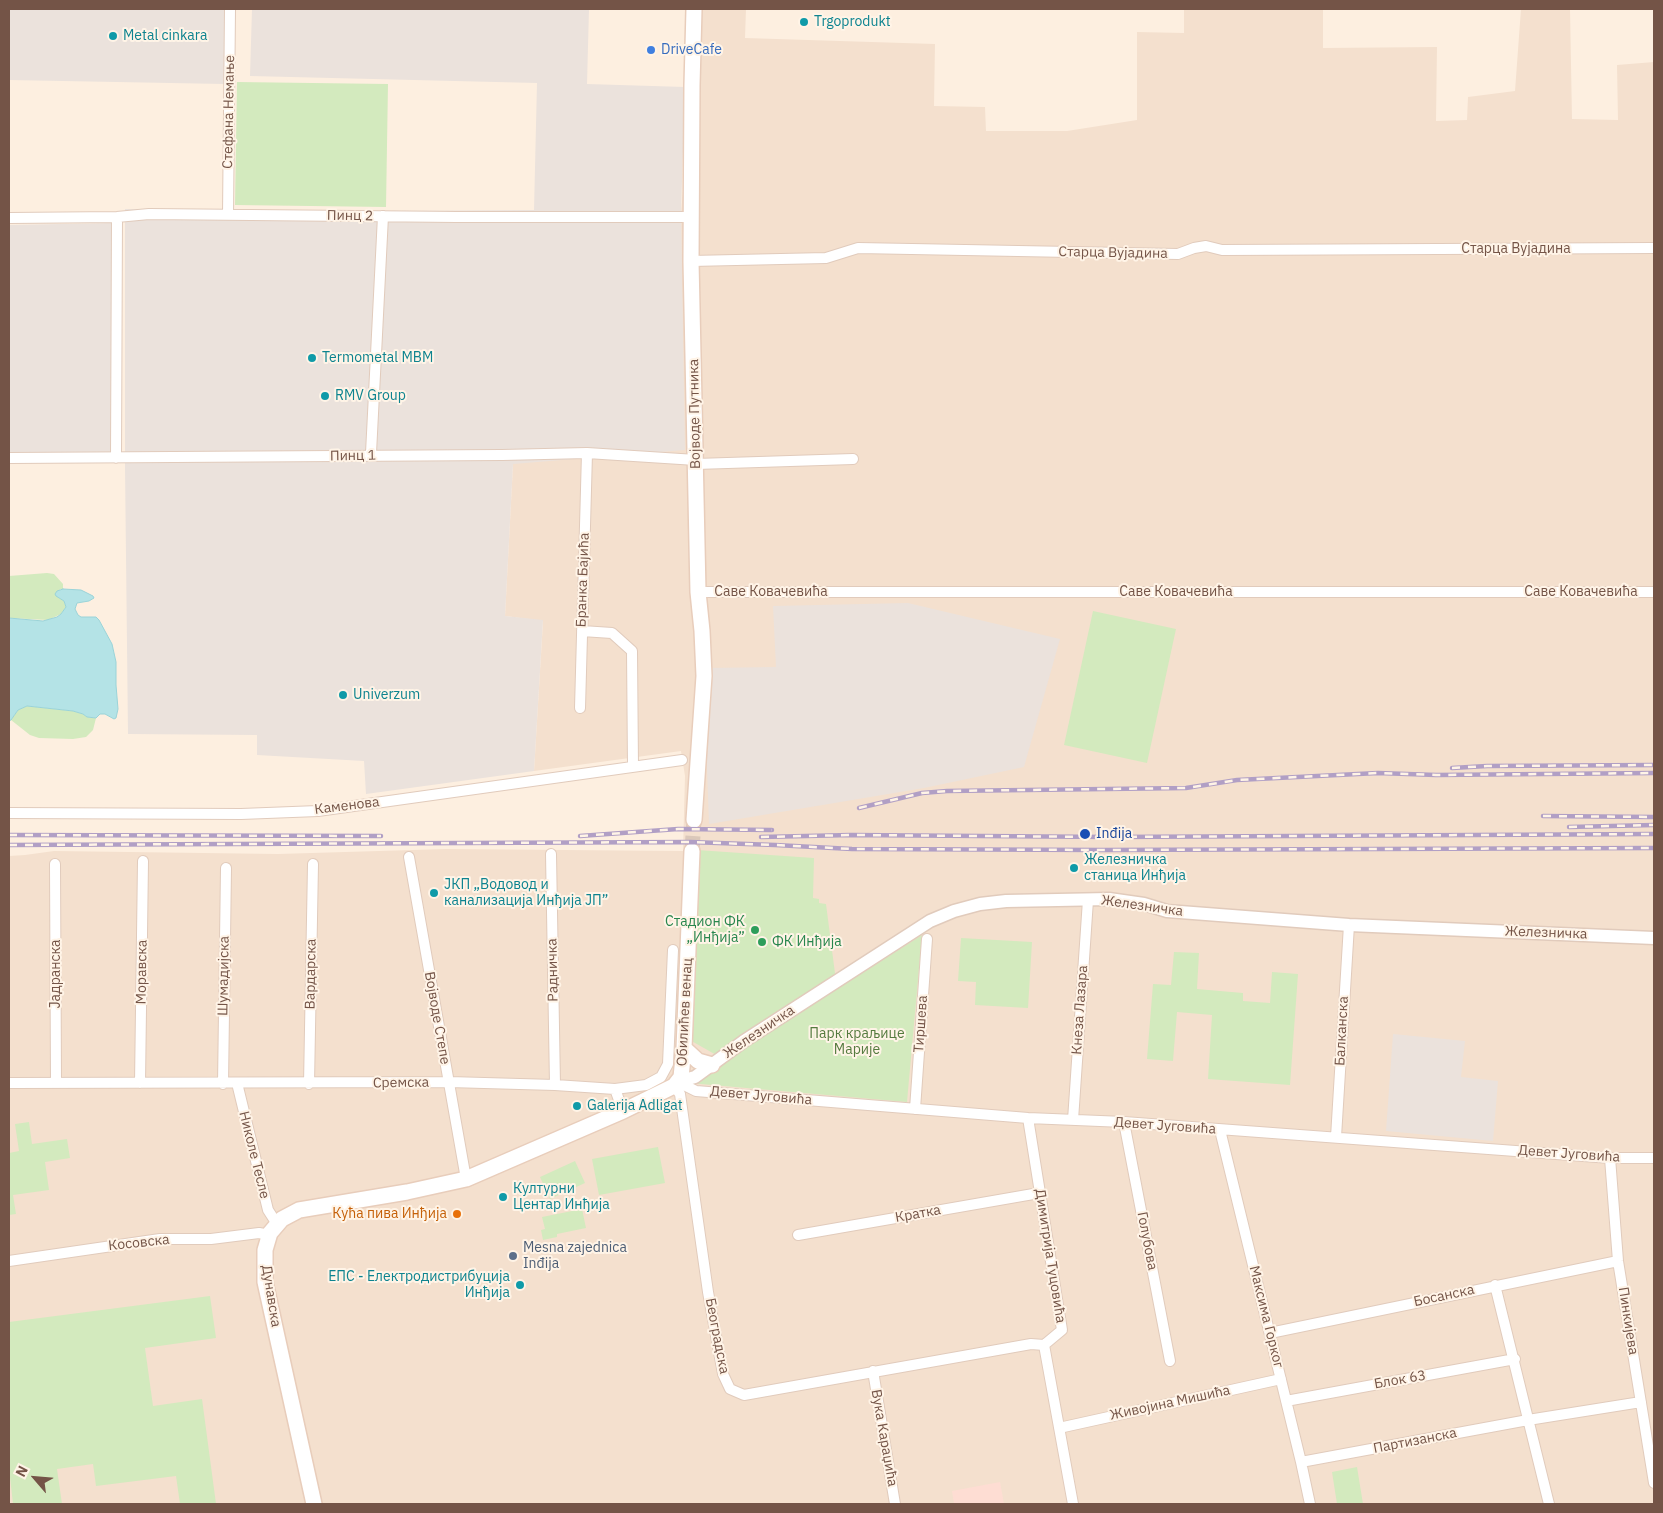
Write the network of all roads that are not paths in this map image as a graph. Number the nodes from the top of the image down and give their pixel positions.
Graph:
1 (230, 9) edge
2 (694, 9) edge
3 (228, 214) junction
4 (383, 216) junction
5 (116, 217) junction
6 (691, 217) junction
7 (9, 218) edge
8 (1654, 248) edge
9 (691, 261) junction
10 (587, 453) junction
11 (373, 456) junction
12 (9, 458) edge
13 (116, 458) junction
14 (853, 459) dead end
15 (696, 462) junction
16 (698, 592) junction
17 (1654, 592) edge
18 (582, 631) junction
19 (580, 708) dead end
20 (682, 760) dead end
21 (634, 767) junction
22 (9, 812) edge
23 (694, 820) tunnel mouth
24 (692, 851) tunnel mouth
25 (551, 854) dead end
26 (409, 857) dead end
27 (143, 861) dead end
28 (55, 864) dead end
29 (313, 864) dead end
30 (226, 868) dead end
31 (1088, 900) junction
32 (1349, 925) junction
33 (1654, 938) edge
34 (927, 939) dead end
35 (673, 950) dead end
36 (684, 1048) junction
37 (712, 1065) junction
38 (449, 1082) junction
39 (678, 1082) junction
40 (9, 1083) edge
41 (56, 1083) junction
42 (140, 1083) junction
43 (237, 1083) junction
44 (223, 1084) junction
45 (309, 1084) junction
46 (555, 1085) junction
47 (615, 1089) junction
48 (915, 1109) junction
49 (623, 1111) junction
50 (1028, 1118) junction
51 (1073, 1120) junction
52 (1124, 1122) junction
53 (1220, 1130) junction
54 (1336, 1137) junction
55 (1610, 1158) junction
56 (1654, 1158) edge
57 (466, 1179) junction
58 (1039, 1193) junction
59 (273, 1229) junction
60 (798, 1235) dead end
61 (9, 1261) edge
62 (1618, 1261) junction
63 (1495, 1285) junction
64 (1270, 1333) junction
65 (1044, 1346) junction
66 (1514, 1359) junction
67 (1170, 1361) dead end
68 (873, 1371) junction
69 (1281, 1379) junction
70 (1286, 1401) junction
71 (1641, 1402) junction
72 (1528, 1420) junction
73 (1059, 1428) junction
74 (1301, 1462) junction
75 (1654, 1483) edge
76 (314, 1504) edge
77 (895, 1504) edge
78 (1073, 1504) edge
79 (1310, 1504) edge
80 (1549, 1504) edge

1 - 3 street, Стефана Немање
2 - 6 main road, Војводе Путника
3 - 4 street, Пинц 2
3 - 5 street, Пинц 2
4 - 6 street, Пинц 2
4 - 11 street
5 - 7 street, Пинц 2
5 - 13 street
6 - 9 main road, Војводе Путника
8 - 9 street, Старца Вујадина
9 - 15 main road, Војводе Путника
10 - 11 street, Пинц 1
10 - 15 street, Пинц 1
10 - 18 street, Бранка Бајића
11 - 13 street, Пинц 1
12 - 13 street, Пинц 1
14 - 15 street, Пинц 1
15 - 16 main road, Војводе Путника
16 - 17 street, Саве Ковачевића
16 - 23 main road, Војводе Путника
18 - 19 street, Бранка Бајића
18 - 21 street
20 - 21 street, Каменова
21 - 22 street, Каменова
24 - 36 main road, Обилићев венац
25 - 46 street, Радничка
26 - 38 street, Војводе Степе
27 - 42 street, Моравска
28 - 41 street, Јадранска
29 - 45 street, Вардарска
30 - 44 street, Шумадијска
31 - 32 street, Железничка
31 - 37 street, Железничка
31 - 51 street, Кнеза Лазара
32 - 33 street, Железничка
32 - 54 street, Балканска
34 - 48 street, Тиршева
35 - 47 street, Сремска
36 - 37 main road
36 - 39 main road, Обилићев венац
37 - 39 street, Железничка
38 - 45 street, Сремска
38 - 46 street, Сремска
38 - 57 street, Војводе Степе
39 - 48 street, Девет Југовића
39 - 49 main road, Железничка
39 - 68 street, Београдска
40 - 41 street, Сремска
41 - 42 street, Сремска
42 - 44 street, Сремска
43 - 44 street, Сремска
43 - 45 street, Сремска
43 - 59 street, Николе Тесле
46 - 47 street, Сремска
47 - 49 street
48 - 50 street, Девет Југовића
49 - 57 main road, Железничка
50 - 51 street, Девет Југовића
50 - 58 street, Димитрија Туцовића
51 - 52 street, Девет Југовића
52 - 53 street, Девет Југовића
52 - 67 street, Голубова
53 - 54 street, Девет Југовића
53 - 64 street, Максима Горког
54 - 55 street, Девет Југовића
55 - 56 street, Девет Југовића
55 - 62 street, Пинкијева
57 - 59 main road
58 - 60 street, Кратка
58 - 65 street, Димитрија Туцовића
59 - 61 street, Косовска
59 - 76 main road, Дунавска
62 - 63 street, Босанска
62 - 71 street, Пинкијева
63 - 64 street, Босанска
63 - 66 street
64 - 69 street, Максима Горког
65 - 68 street, Београдска
65 - 73 street
66 - 70 street, Блок 63
66 - 72 street
68 - 77 street, Вука Караџића
69 - 70 street, Максима Горког
69 - 73 street, Живојина Мишића
70 - 74 street, Максима Горког
71 - 72 street, Партизанска
71 - 75 street, Пинкијева
72 - 74 street, Партизанска
72 - 80 street
73 - 78 street
74 - 79 street, Максима Горког

